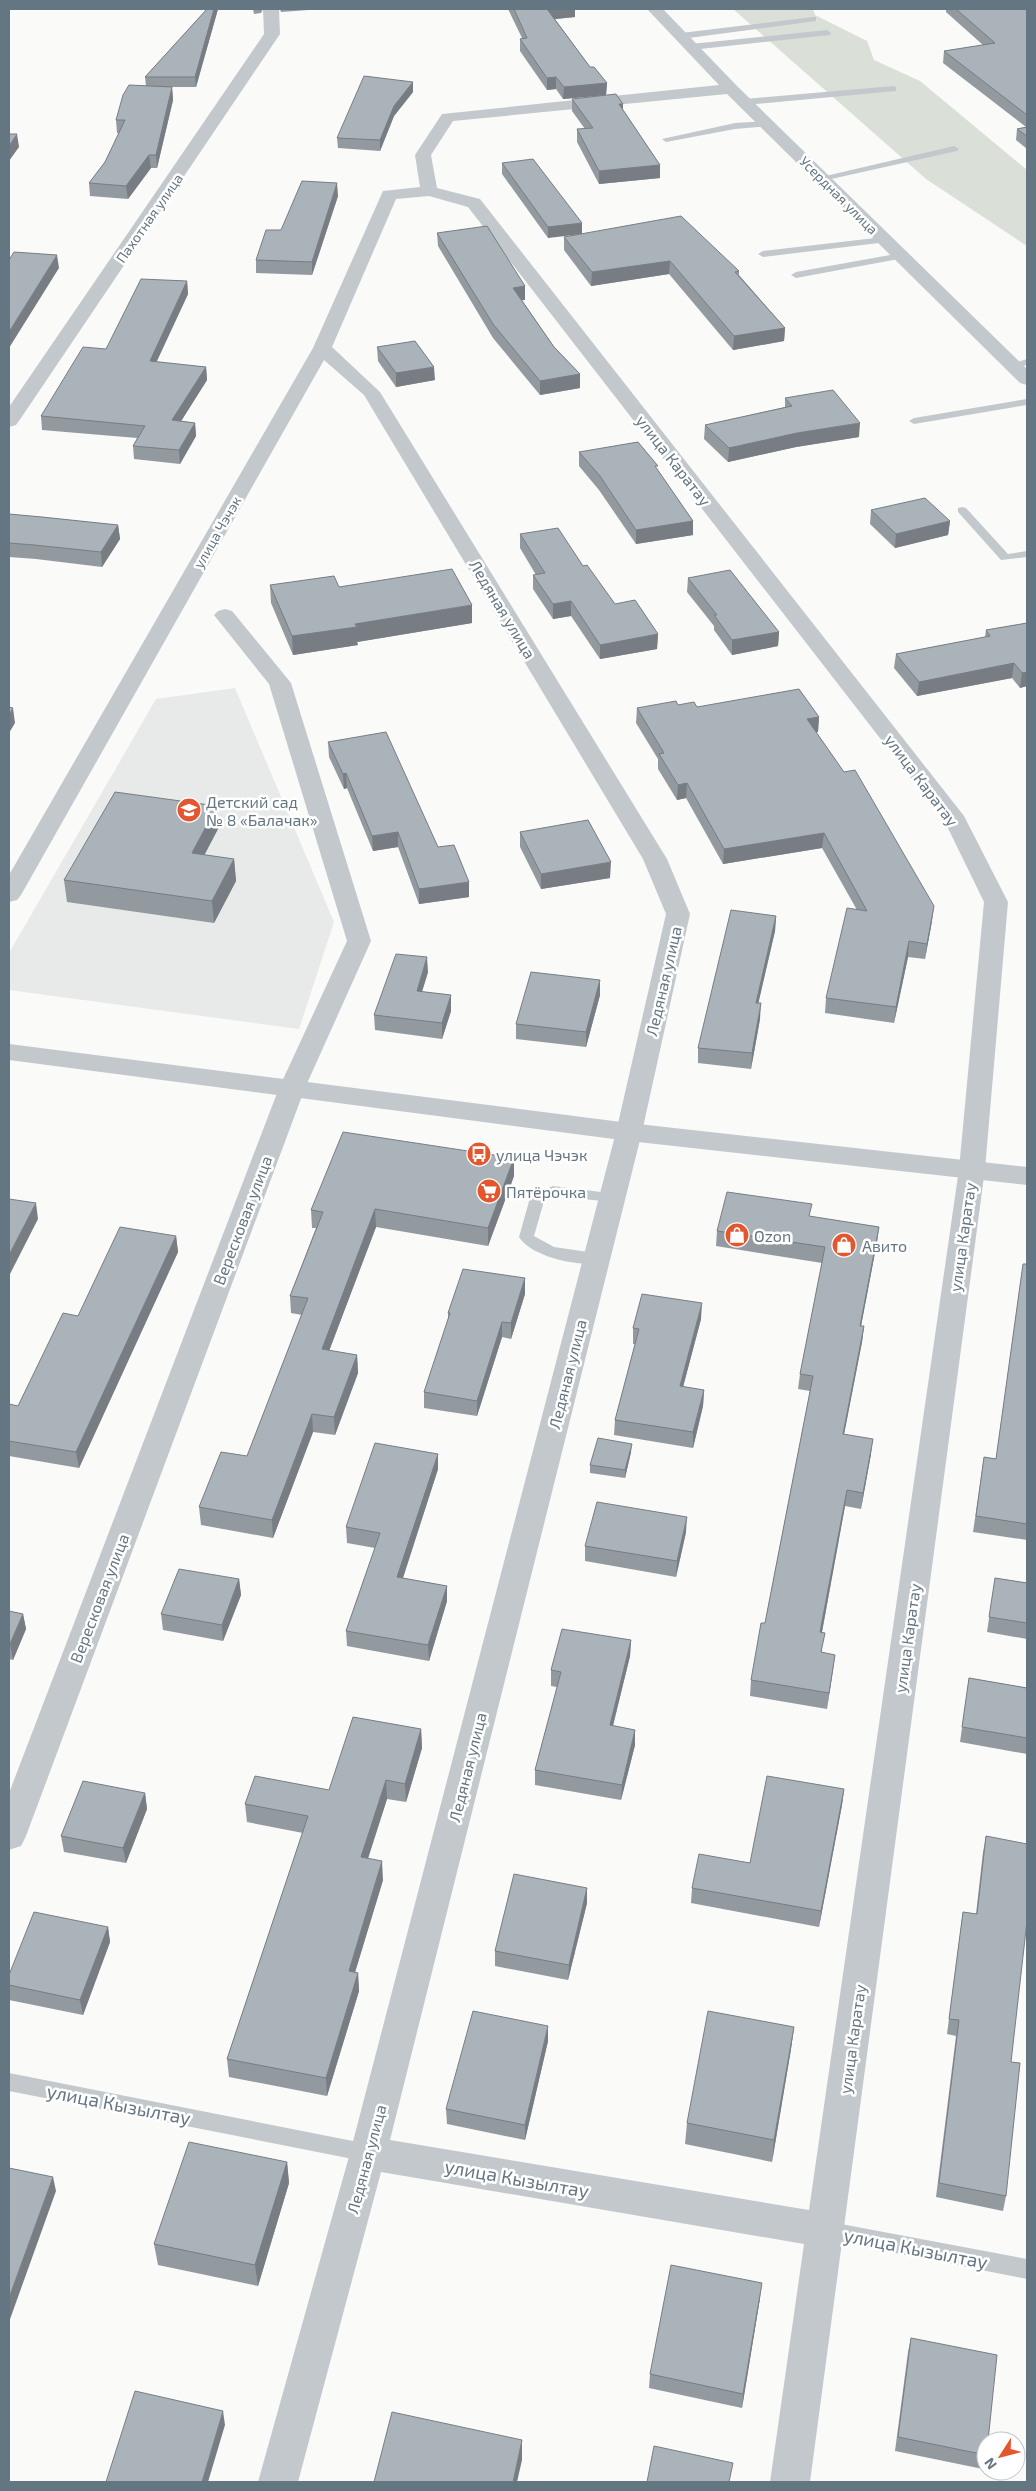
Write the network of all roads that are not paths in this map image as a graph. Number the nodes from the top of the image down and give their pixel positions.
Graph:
1 (272, 9) edge
2 (655, 9) edge
3 (813, 19) dead end
4 (827, 32) dead end
5 (686, 41) junction
6 (731, 89) junction
7 (893, 89) dead end
8 (745, 102) junction
9 (766, 124) junction
10 (666, 139) dead end
11 (954, 149) dead end
12 (822, 178) junction
13 (429, 190) junction
14 (884, 240) junction
15 (763, 254) dead end
16 (901, 256) junction
17 (796, 275) dead end
18 (322, 348) junction
19 (1020, 364) edge
20 (1027, 379) edge
21 (1027, 402) edge
22 (914, 420) dead end
23 (9, 421) edge
24 (962, 510) dead end
25 (1027, 554) edge
26 (225, 616) dead end
27 (9, 896) edge
28 (9, 1052) edge
29 (292, 1088) junction
30 (629, 1132) junction
31 (972, 1169) junction
32 (1027, 1176) edge
33 (612, 1197) junction
34 (597, 1258) junction
35 (9, 1836) edge
36 (9, 2082) edge
37 (368, 2153) junction
38 (825, 2230) junction
39 (1027, 2269) edge
40 (278, 2482) edge
41 (790, 2482) edge

1 - 23 street, Пахотная улица
2 - 5 street, Усердная улица
3 - 5 lane
4 - 5 lane
5 - 6 street, Усердная улица
6 - 8 street, Усердная улица
6 - 13 street
7 - 8 lane
8 - 9 street, Усердная улица
9 - 10 lane
9 - 12 street, Усердная улица
11 - 12 lane
12 - 14 street, Усердная улица
13 - 18 street, улица Чэчэк
13 - 31 street, улица Каратау
14 - 15 lane
14 - 16 street, Усердная улица
16 - 17 lane
16 - 19 street, Усердная улица
18 - 27 street, улица Чэчэк
18 - 30 street, Ледяная улица
19 - 20 street, Усердная улица
21 - 22 lane
24 - 25 lane
26 - 29 street, Вересковая улица
28 - 29 street
29 - 30 street
29 - 35 street, Вересковая улица
30 - 31 street
30 - 33 street, Ледяная улица
31 - 32 street
31 - 38 street, улица Каратау
33 - 34 street, Ледяная улица
33 - 34 lane
34 - 37 street, Ледяная улица
36 - 37 lane, улица Кызылтау
37 - 38 street, улица Кызылтау
37 - 40 street, Ледяная улица
38 - 39 lane, улица Кызылтау
38 - 41 street, улица Каратау

